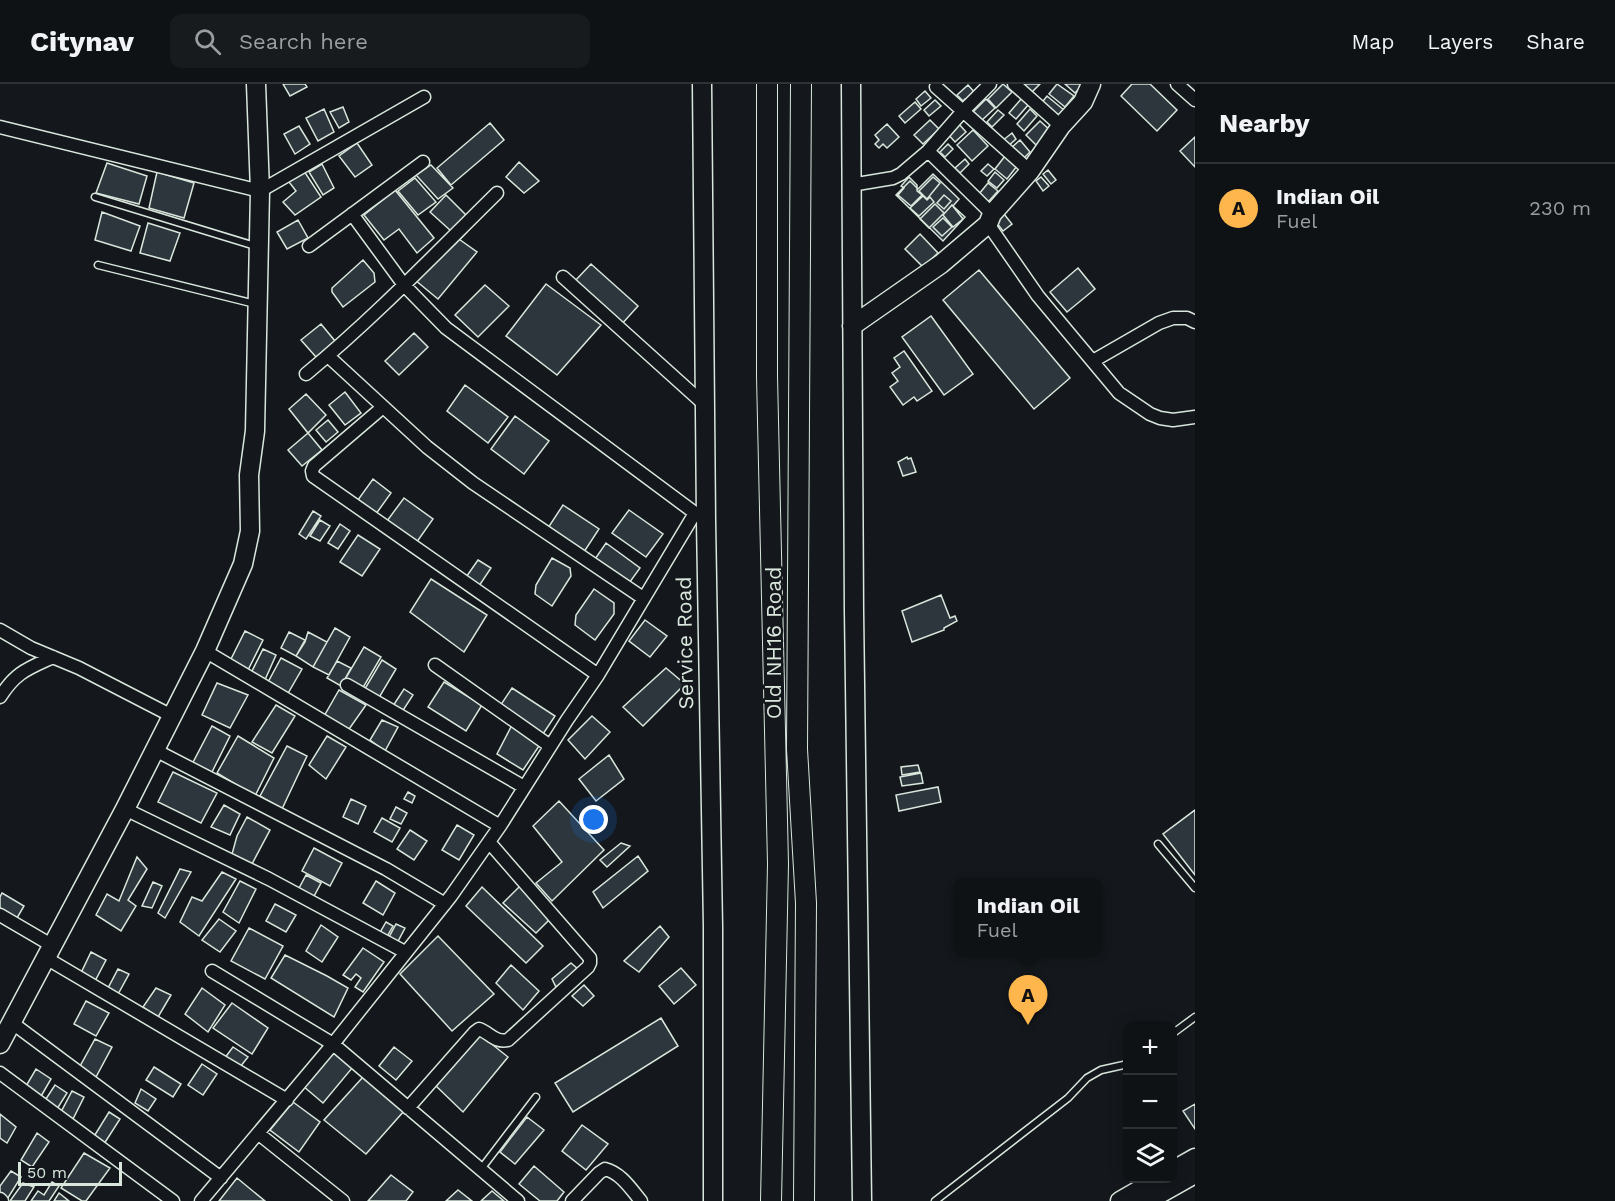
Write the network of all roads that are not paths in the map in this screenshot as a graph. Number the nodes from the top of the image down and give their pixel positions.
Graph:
1 (256, 84) edge
2 (702, 84) edge
3 (767, 84) edge
4 (801, 84) edge
5 (851, 84) edge
6 (990, 84) edge
7 (1014, 84) edge
8 (1091, 84) edge
9 (1177, 84) edge
10 (936, 87) dead end
11 (424, 97) dead end
12 (1195, 100) edge
13 (963, 111) junction
14 (1060, 126) junction
15 (0, 127) edge
16 (927, 151) junction
17 (423, 162) dead end
18 (1030, 171) junction
19 (852, 184) junction
20 (260, 191) junction
21 (497, 193) dead end
22 (95, 197) dead end
23 (352, 214) junction
24 (990, 219) junction
25 (309, 246) dead end
26 (259, 247) junction
27 (98, 265) dead end
28 (563, 277) dead end
29 (404, 285) junction
30 (257, 304) junction
31 (1195, 322) edge
32 (852, 326) junction
33 (328, 356) junction
34 (1092, 362) junction
35 (306, 374) dead end
36 (705, 405) junction
37 (383, 407) junction
38 (1195, 417) edge
39 (700, 517) junction
40 (643, 598) junction
41 (0, 630) edge
42 (205, 651) junction
43 (53, 657) junction
44 (435, 664) dead end
45 (598, 675) junction
46 (347, 685) dead end
47 (0, 697) edge
48 (172, 716) junction
49 (550, 746) junction
50 (155, 750) junction
51 (524, 787) junction
52 (125, 809) junction
53 (500, 826) junction
54 (489, 842) junction
55 (1158, 844) dead end
56 (1195, 888) edge
57 (445, 904) junction
58 (0, 915) edge
59 (49, 952) junction
60 (405, 952) junction
61 (212, 971) dead end
62 (1195, 1017) edge
63 (11, 1022) junction
64 (1177, 1031) edge
65 (0, 1044) edge
66 (333, 1044) junction
67 (1123, 1065) edge
68 (0, 1073) edge
69 (536, 1097) dead end
70 (287, 1100) junction
71 (408, 1108) junction
72 (259, 1134) junction
73 (1195, 1158) edge
74 (481, 1169) junction
75 (1177, 1169) edge
76 (1195, 1174) edge
77 (220, 1178) junction
78 (1153, 1183) edge
79 (1124, 1200) edge
80 (172, 1201) edge
81 (201, 1201) edge
82 (343, 1201) edge
83 (518, 1201) edge
84 (572, 1201) edge
85 (641, 1201) edge
86 (713, 1201) edge
87 (771, 1201) edge
88 (804, 1201) edge
89 (862, 1201) edge
90 (935, 1201) edge
91 (1147, 1201) edge

1 - 20 street
2 - 36 street, Service Road
3 - 87 main road, Old NH16 Road
4 - 88 main road, Old NH16 Road
5 - 19 street
6 - 13 street
7 - 14 street
8 - 14 street
9 - 12 street
10 - 13 street
11 - 20 street
13 - 16 street
13 - 18 street
14 - 18 street
15 - 20 street
16 - 19 street
16 - 24 street
17 - 23 street
18 - 24 street
19 - 32 street
20 - 26 street
21 - 29 street
22 - 26 lane
23 - 25 street
23 - 29 street
24 - 32 street
24 - 34 street
26 - 30 street
27 - 30 lane
28 - 36 street
29 - 33 street
29 - 39 street
30 - 42 street
31 - 34 street
32 - 89 street
33 - 35 street
33 - 37 street
34 - 38 street
36 - 39 street, Service Road
37 - 40 street
37 - 45 street
39 - 40 street
39 - 86 street, Service Road
40 - 45 street
41 - 43 street
42 - 48 street
42 - 53 street
43 - 47 street
43 - 48 street
44 - 49 street
45 - 49 street
46 - 51 street
48 - 50 street
49 - 51 street
50 - 52 street
50 - 57 street
51 - 53 street
52 - 59 street
52 - 60 street
53 - 54 street
54 - 57 street
54 - 71 street
55 - 56 lane
57 - 60 street
58 - 59 street
59 - 63 street
59 - 70 street
60 - 66 street
61 - 66 street
62 - 64 lane
63 - 65 street
63 - 77 street
66 - 70 street
66 - 71 street
67 - 90 lane
68 - 80 street
69 - 74 lane
70 - 72 street
71 - 74 street
72 - 77 street
72 - 82 street
73 - 75 street
74 - 83 street
76 - 91 street
77 - 81 street
78 - 79 street
84 - 85 street

